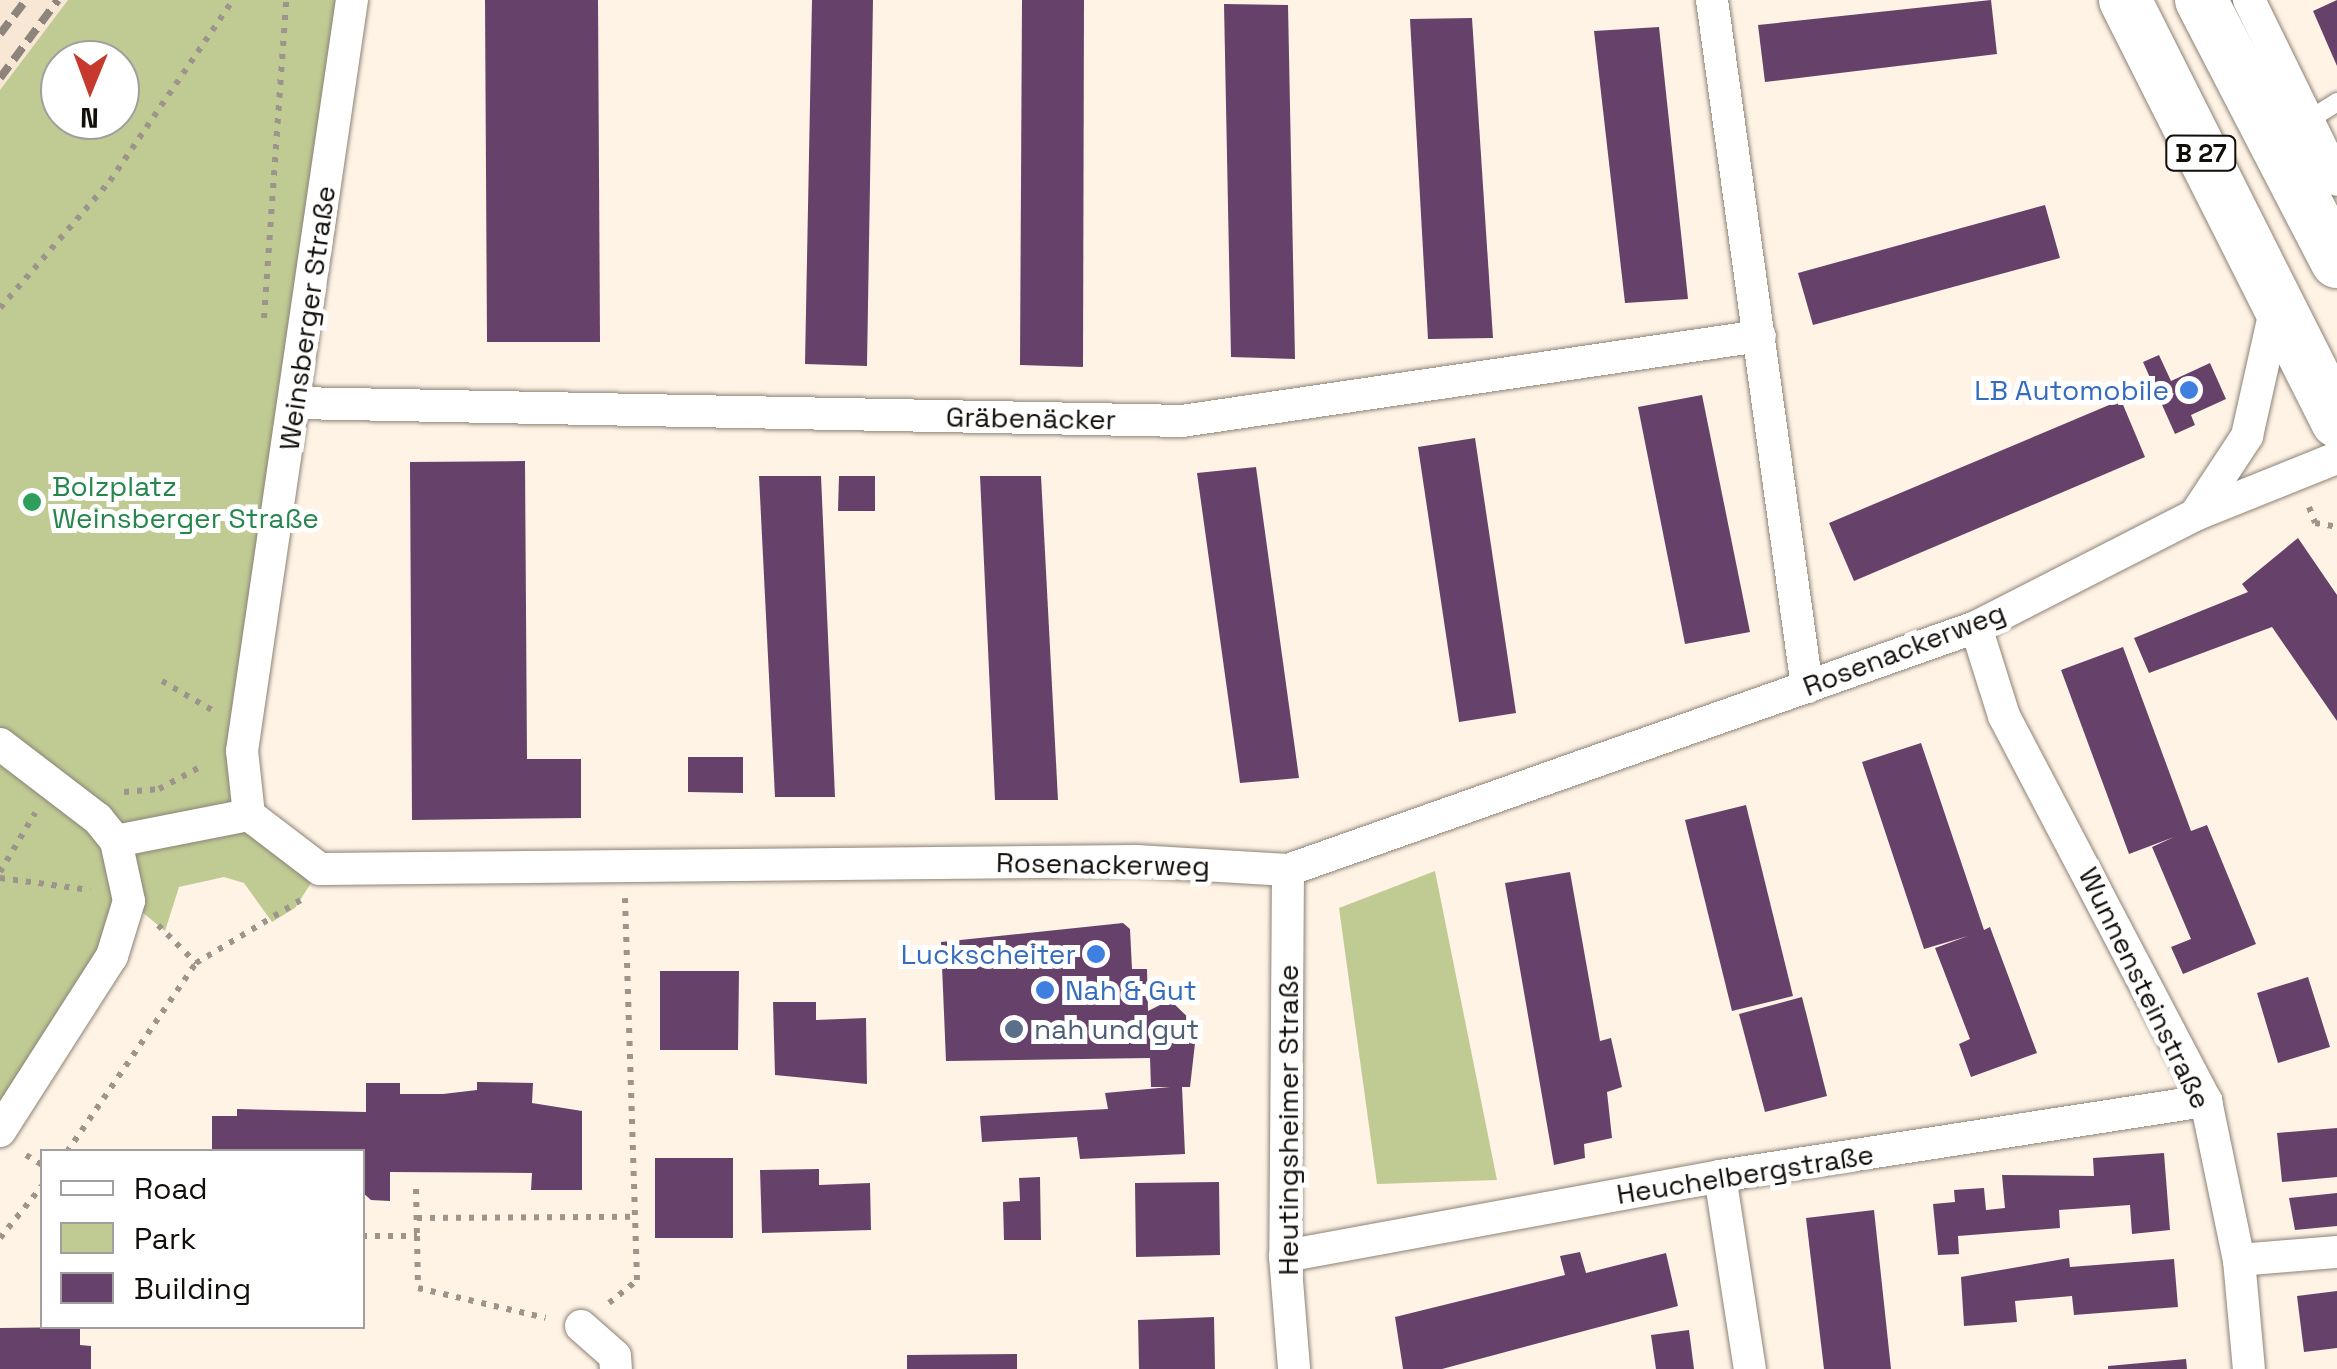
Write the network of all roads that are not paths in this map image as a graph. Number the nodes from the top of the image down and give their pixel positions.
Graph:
1 (352, 0) edge
2 (1712, 0) edge
3 (2125, 0) edge
4 (2201, 0) edge
5 (2249, 0) edge
6 (2337, 102) edge
7 (2307, 122) junction
8 (2337, 180) edge
9 (2337, 252) edge
10 (2276, 306) junction
11 (1760, 336) junction
12 (296, 403) junction
13 (2337, 422) edge
14 (2337, 458) edge
15 (2195, 515) junction
16 (1976, 627) junction
17 (1806, 687) junction
18 (0, 744) edge
19 (249, 814) junction
20 (116, 841) junction
21 (1288, 870) junction
22 (2206, 1102) junction
23 (0, 1131) edge
24 (1720, 1176) junction
25 (2337, 1252) edge
26 (1286, 1256) junction
27 (2239, 1260) junction
28 (581, 1326) road end
29 (616, 1369) edge
30 (1294, 1369) edge
31 (1750, 1369) edge
32 (2249, 1369) edge

1 - 12 street, Weinsberger Straße
2 - 11 street
3 - 10 main road, B 27
4 - 9 main road, B 27
5 - 7 street
6 - 7 lane
7 - 8 street
10 - 13 main road, B 27
10 - 15 street, Rosenackerweg
11 - 12 street, Gräbenäcker
11 - 17 street
12 - 19 street, Weinsberger Straße
14 - 15 street, Rosenackerweg
15 - 16 street, Rosenackerweg
16 - 17 street, Rosenackerweg
16 - 22 street, Wunnensteinstraße
17 - 21 street, Rosenackerweg
18 - 20 street
19 - 20 street
19 - 21 street, Rosenackerweg
20 - 23 street
21 - 26 street, Heutingsheimer Straße
22 - 24 street, Heuchelbergstraße
22 - 27 street, Wunnensteinstraße
24 - 26 street, Heuchelbergstraße
24 - 31 street
25 - 27 street
26 - 30 street, Heutingsheimer Straße
27 - 32 street, Wunnensteinstraße
28 - 29 street

